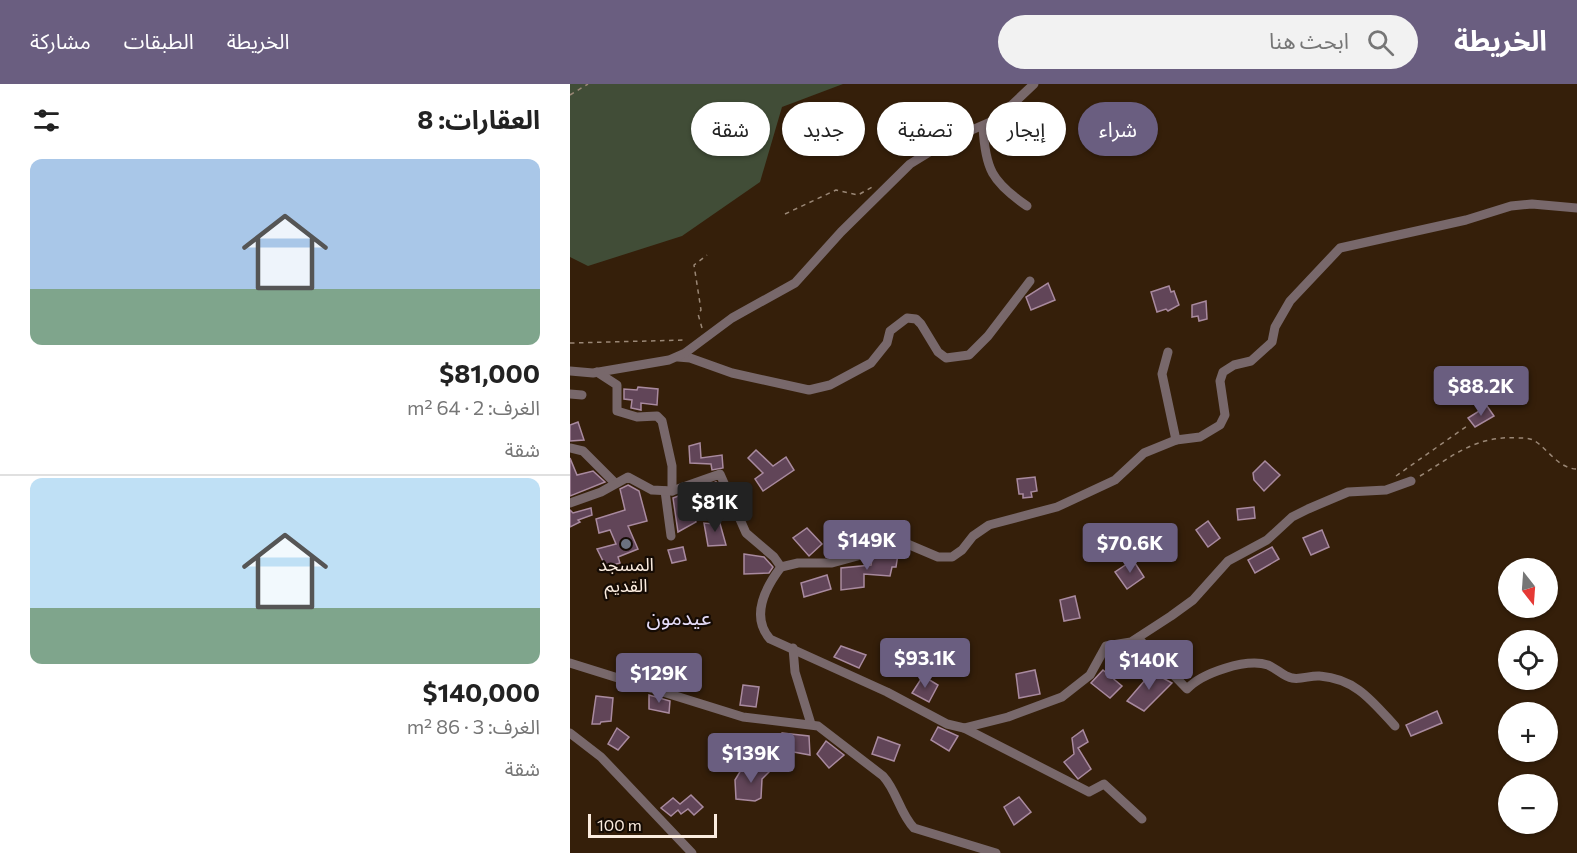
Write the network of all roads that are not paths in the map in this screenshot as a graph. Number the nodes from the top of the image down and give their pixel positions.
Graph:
1 (1034, 84) edge
2 (983, 126) junction
3 (1028, 206) dead end
4 (1577, 208) edge
5 (1030, 281) dead end
6 (1168, 352) dead end
7 (678, 357) junction
8 (570, 371) edge
9 (597, 372) junction
10 (570, 394) edge
11 (582, 395) dead end
12 (1176, 440) junction
13 (570, 448) edge
14 (1411, 481) road end
15 (615, 483) junction
16 (669, 491) junction
17 (570, 503) edge
18 (671, 536) dead end
19 (781, 567) junction
20 (1138, 638) junction
21 (793, 648) junction
22 (570, 663) edge
23 (811, 724) junction
24 (1395, 726) dead end
25 (964, 728) junction
26 (570, 733) edge
27 (1142, 819) dead end
28 (692, 853) edge
29 (996, 853) edge

1 - 2 street
2 - 3 street
2 - 7 street
4 - 12 street
5 - 7 street
6 - 12 street
7 - 9 street
8 - 9 street
9 - 16 street
10 - 11 street
12 - 19 street
13 - 15 street
14 - 20 street
15 - 16 street
15 - 17 street
16 - 18 street
16 - 19 street
19 - 21 street
20 - 24 street
20 - 25 street
21 - 23 street
21 - 25 street
22 - 23 street
23 - 29 street
25 - 27 street
26 - 28 street

